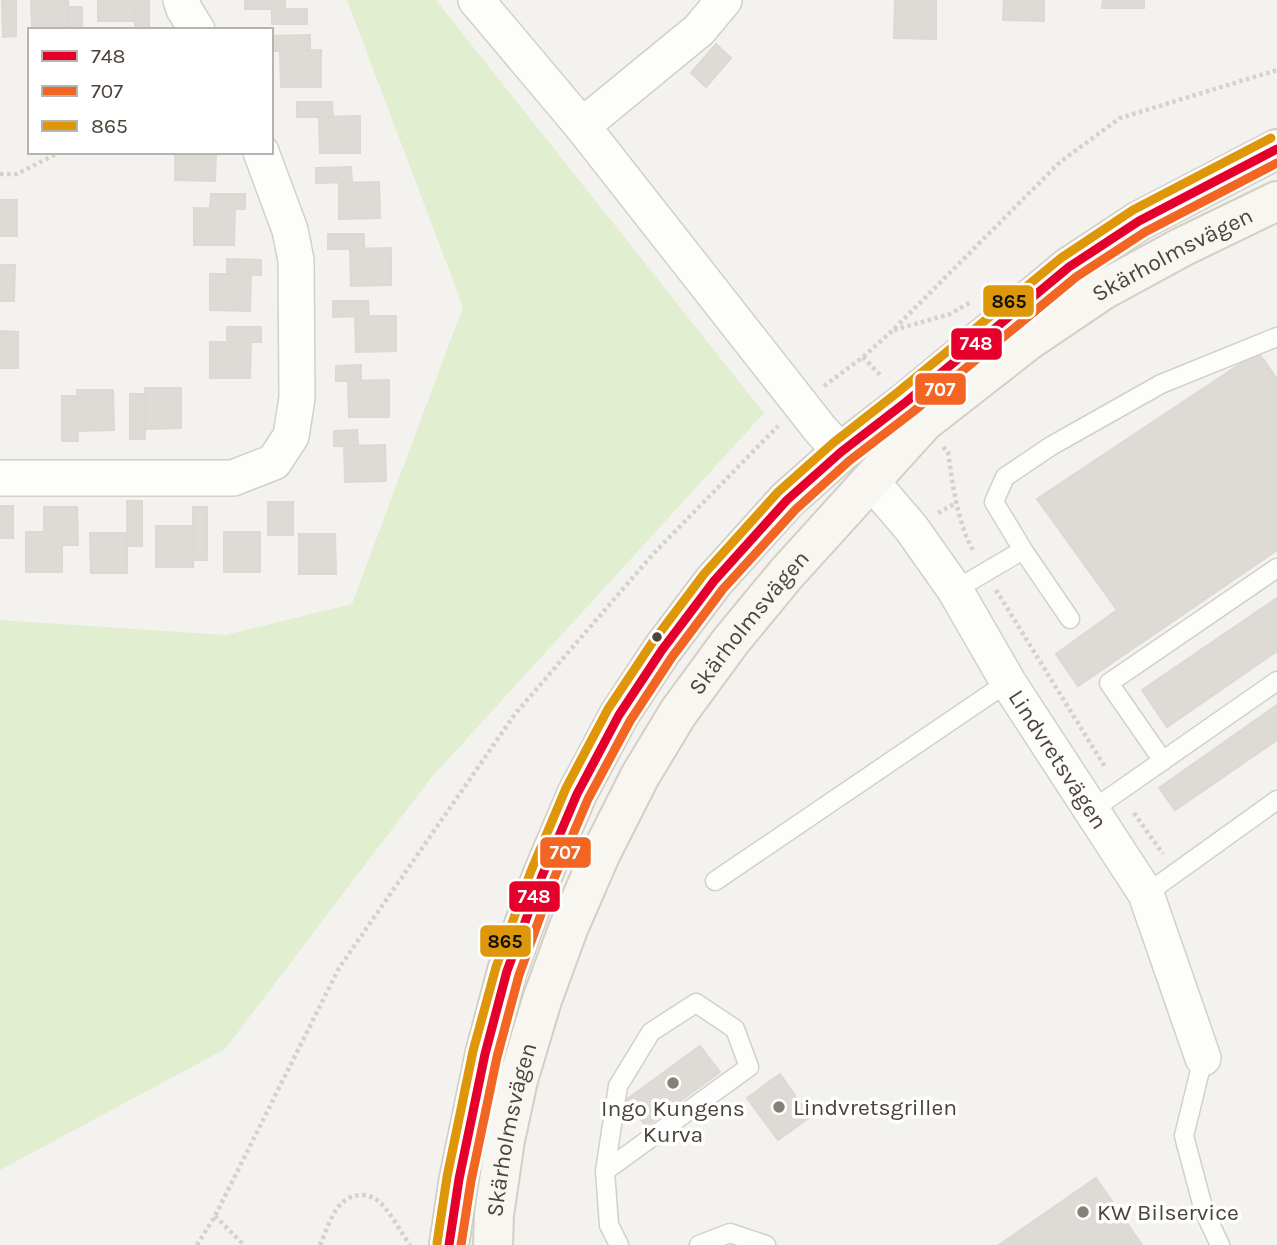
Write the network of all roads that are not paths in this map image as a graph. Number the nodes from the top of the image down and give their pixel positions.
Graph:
1 (181, 0) edge
2 (476, 0) edge
3 (724, 0) edge
4 (196, 28) edge
5 (582, 126) junction
6 (1277, 149) edge
7 (262, 154) edge
8 (1277, 201) edge
9 (1277, 337) edge
10 (841, 452) junction
11 (0, 478) edge
12 (871, 481) junction
13 (1023, 550) junction
14 (1277, 568) edge
15 (955, 590) junction
16 (1070, 619) dead end
17 (1277, 681) edge
18 (1008, 682) junction
19 (1163, 761) junction
20 (1105, 800) junction
21 (1277, 800) edge
22 (715, 881) dead end
23 (1146, 894) junction
24 (1203, 1058) joint
25 (605, 1171) junction
26 (449, 1245) edge
27 (493, 1245) edge
28 (619, 1245) edge
29 (699, 1245) edge
30 (766, 1245) edge
31 (1220, 1245) edge

1 - 4 street
2 - 5 street
3 - 5 street
5 - 10 street
6 - 10 main road, Skärholmsvägen
7 - 11 street
8 - 12 main road, Skärholmsvägen
9 - 13 lane
10 - 12 main road
10 - 26 main road, Skärholmsvägen
12 - 15 street, Lindvretsvägen
12 - 27 main road, Skärholmsvägen
13 - 15 lane
13 - 16 lane
14 - 19 lane
15 - 18 street, Lindvretsvägen
17 - 19 lane
18 - 20 street, Lindvretsvägen
18 - 22 lane
19 - 20 lane
20 - 23 street, Lindvretsvägen
21 - 23 lane
23 - 24 street, Lindvretsvägen
24 - 31 lane
25 - 25 lane
25 - 28 lane
29 - 30 lane

